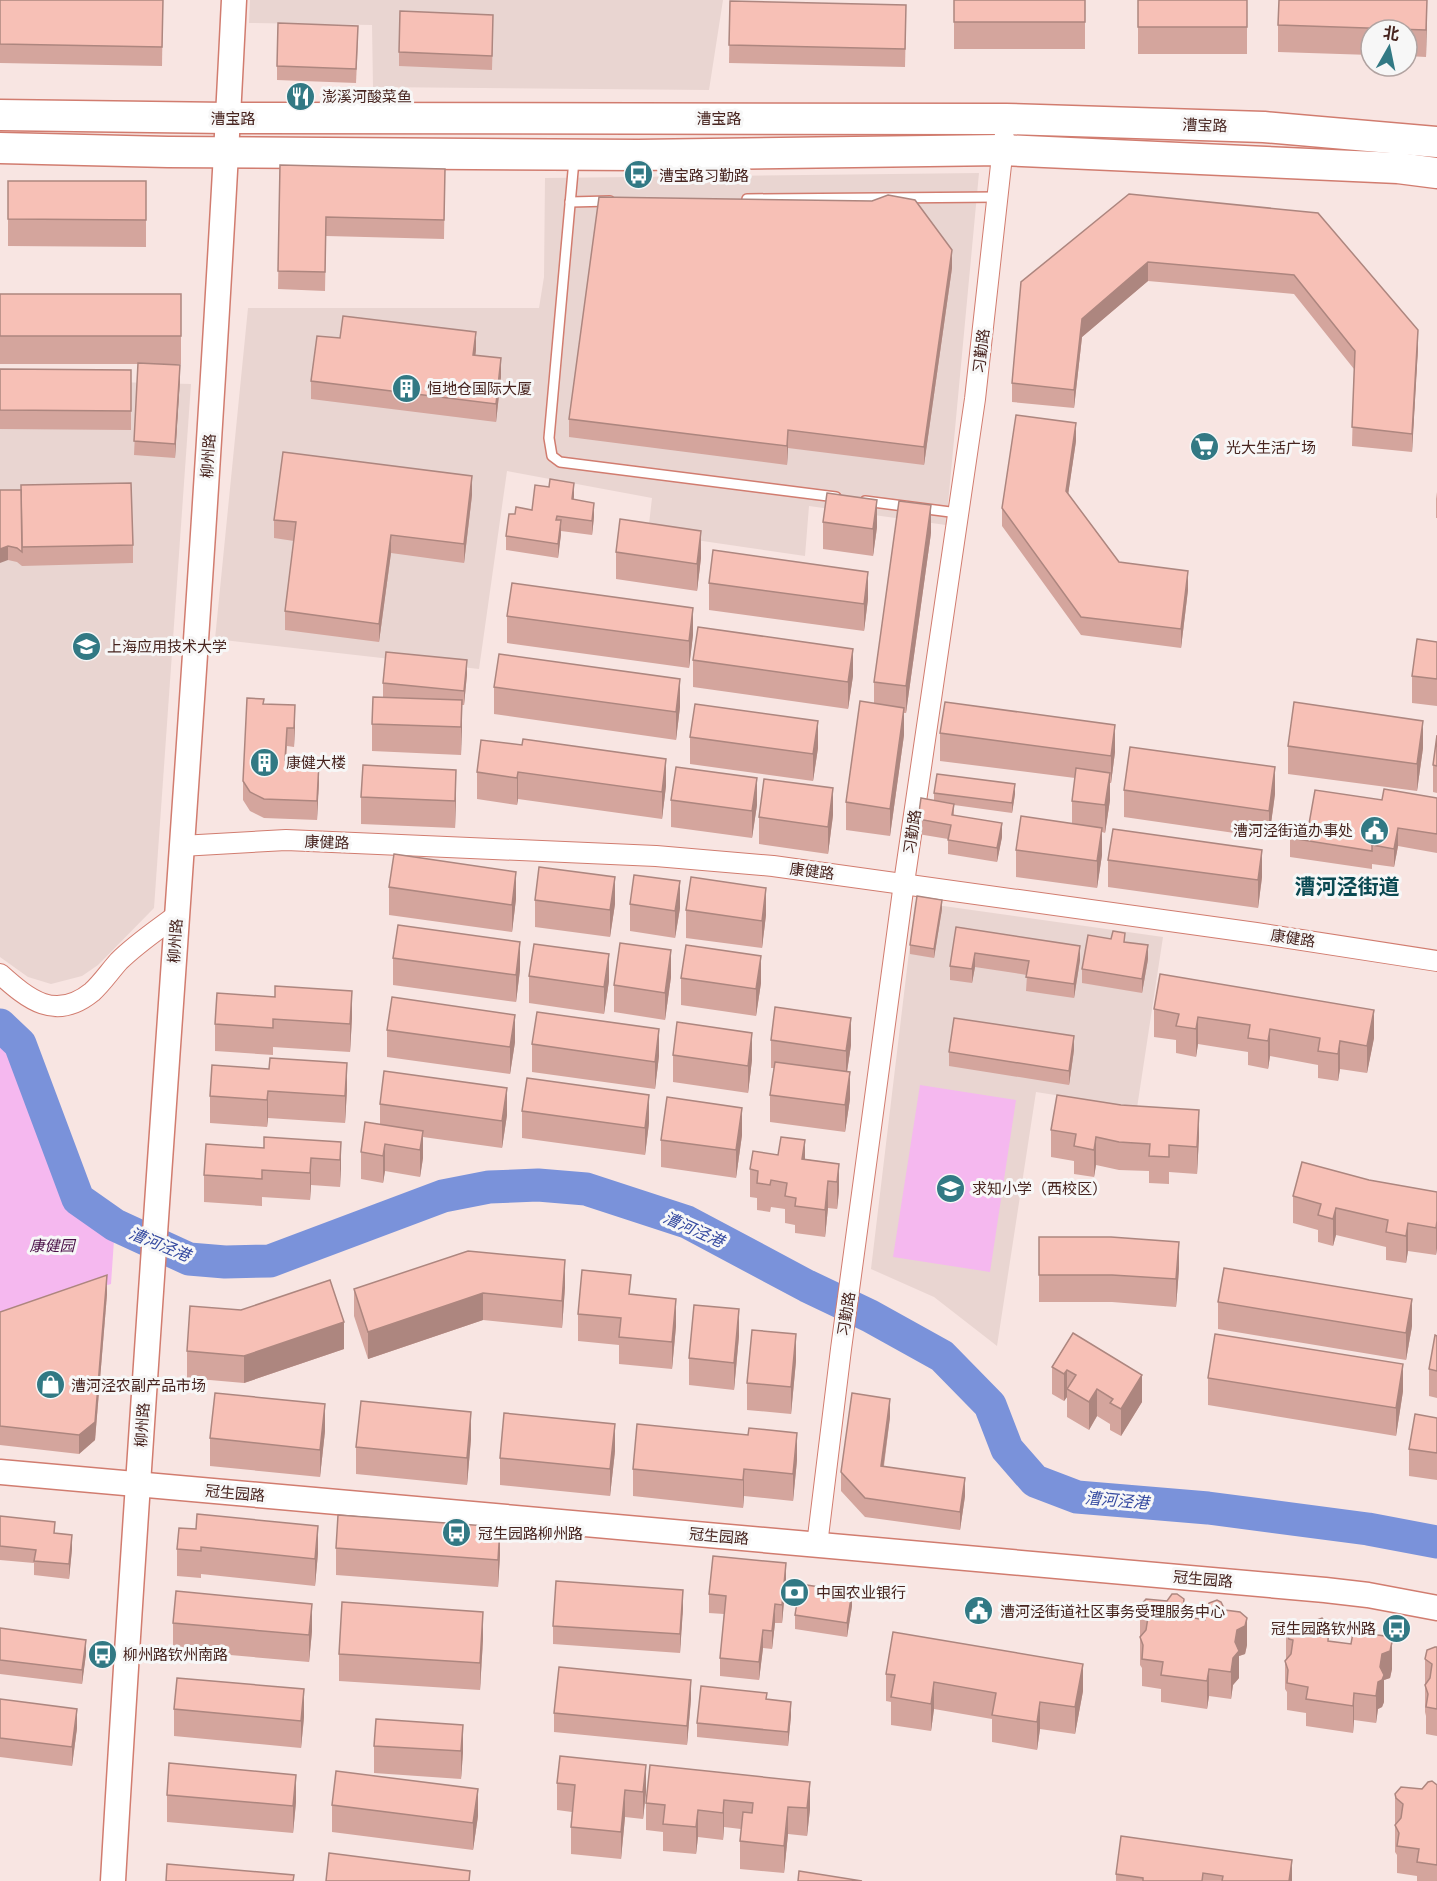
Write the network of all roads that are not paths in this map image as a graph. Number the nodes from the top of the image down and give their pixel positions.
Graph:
1 (234, 0) edge
2 (0, 115) edge
3 (227, 118) junction
4 (1006, 119) junction
5 (1437, 142) edge
6 (0, 148) edge
7 (1002, 150) junction
8 (226, 152) junction
9 (575, 154) junction
10 (1437, 172) edge
11 (998, 196) junction
12 (736, 200) edge
13 (618, 201) edge
14 (570, 202) junction
15 (842, 498) edge
16 (854, 499) edge
17 (959, 513) junction
18 (181, 846) junction
19 (904, 884) junction
20 (177, 915) junction
21 (1437, 961) edge
22 (0, 974) edge
23 (0, 1472) edge
24 (138, 1484) junction
25 (817, 1545) junction
26 (1437, 1608) edge
27 (113, 1881) edge

1 - 3 street, 柳州路
2 - 3 main road, 漕宝路
3 - 4 main road, 漕宝路
3 - 8 street, 柳州路
4 - 5 main road, 漕宝路
4 - 7 street, 习勤路
6 - 8 main road
7 - 9 main road
7 - 10 main road
7 - 11 street, 习勤路
8 - 9 main road
8 - 18 street, 柳州路
9 - 14 lane
11 - 12 lane
11 - 17 street, 习勤路
13 - 14 lane
14 - 15 lane
16 - 17 lane
17 - 19 street, 习勤路
18 - 19 street, 康健路
18 - 20 street, 柳州路
19 - 21 street, 康健路
19 - 25 street, 习勤路
20 - 22 street
20 - 24 street, 柳州路
23 - 24 street, 冠生园路
24 - 25 street, 冠生园路
24 - 27 street, 柳州路
25 - 26 street, 冠生园路

